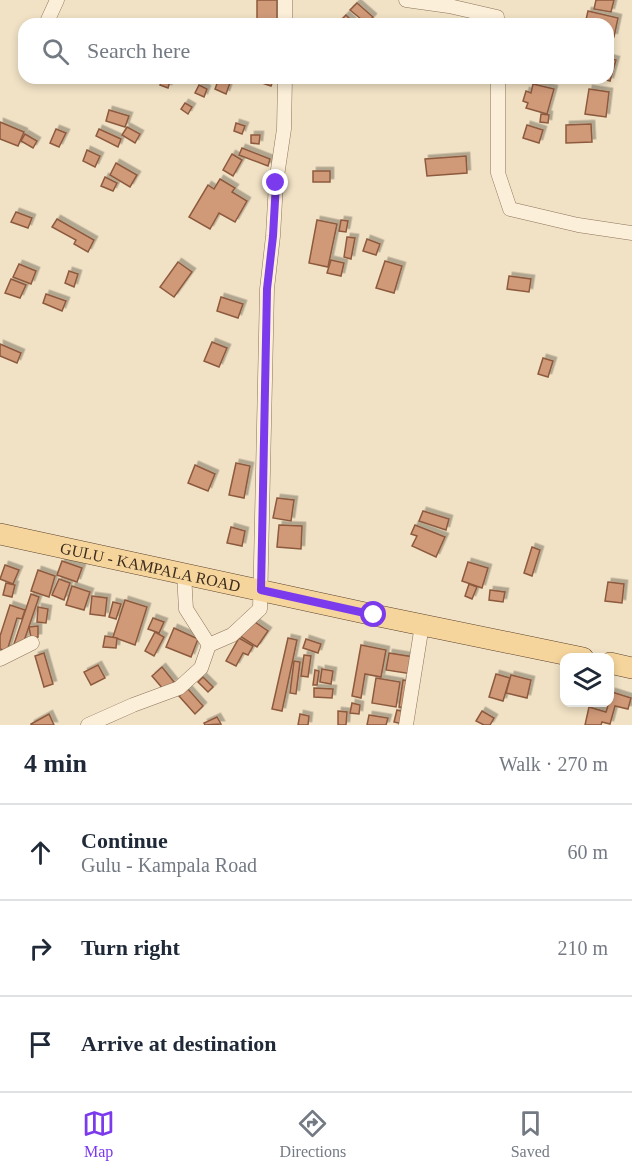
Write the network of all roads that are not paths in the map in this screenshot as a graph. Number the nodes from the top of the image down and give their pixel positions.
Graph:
1 (57, 0) edge
2 (285, 0) edge
3 (406, 0) edge
4 (49, 18) edge
5 (285, 18) edge
6 (497, 18) edge
7 (285, 84) edge
8 (498, 84) edge
9 (632, 232) edge
10 (0, 534) edge
11 (184, 574) junction
12 (261, 590) junction
13 (422, 625) junction
14 (32, 643) dead end
15 (209, 645) junction
16 (563, 653) edge
17 (0, 659) edge
18 (614, 664) edge
19 (632, 668) edge
20 (88, 725) edge
21 (406, 725) edge

1 - 4 street
2 - 5 street
3 - 6 street
7 - 12 street
8 - 9 street
10 - 11 main road, GULU - KAMPALA ROAD
11 - 12 main road, GULU - KAMPALA ROAD
11 - 15 street
12 - 13 main road, GULU - KAMPALA ROAD
12 - 15 street
13 - 16 main road, GULU - KAMPALA ROAD
13 - 21 street
14 - 17 street
15 - 20 street
18 - 19 main road

